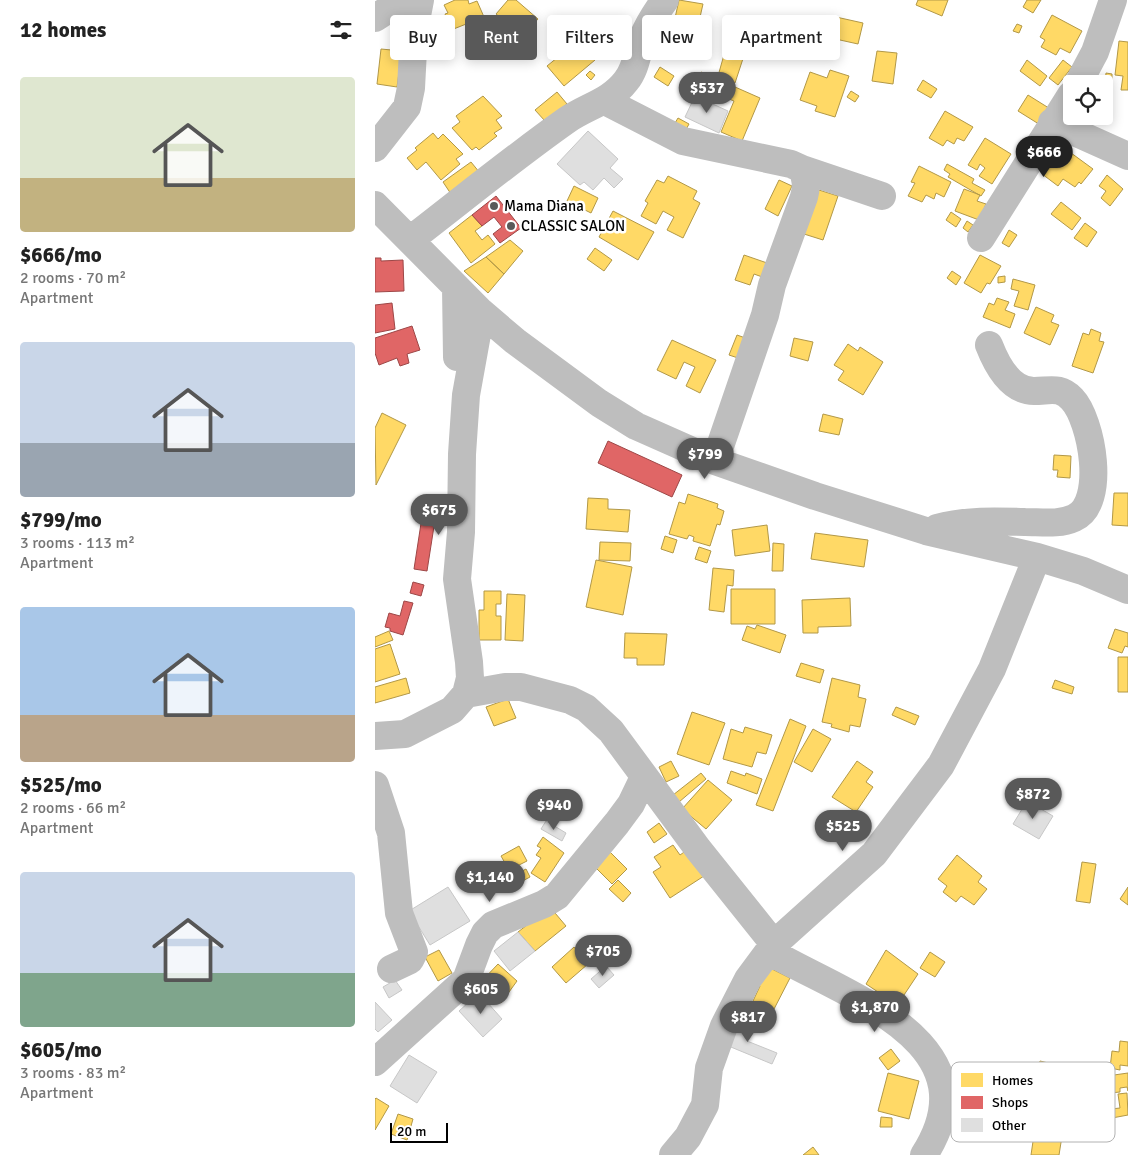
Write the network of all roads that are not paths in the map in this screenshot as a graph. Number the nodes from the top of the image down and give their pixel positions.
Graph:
1 (403, 0) edge
2 (420, 0) edge
3 (665, 0) edge
4 (1113, 0) edge
5 (375, 18) edge
6 (1083, 75) edge
7 (605, 101) junction
8 (1063, 106) edge
9 (1052, 122) junction
10 (375, 148) edge
11 (1128, 156) edge
12 (802, 169) junction
13 (882, 196) dead end
14 (375, 205) edge
15 (981, 238) dead end
16 (410, 240) junction
17 (456, 287) junction
18 (481, 312) junction
19 (989, 344) dead end
20 (457, 357) dead end
21 (715, 461) junction
22 (926, 531) junction
23 (1037, 557) junction
24 (1128, 590) edge
25 (466, 694) junction
26 (375, 736) edge
27 (644, 777) junction
28 (375, 785) edge
29 (772, 948) junction
30 (391, 969) dead end
31 (375, 1062) edge
32 (673, 1155) edge
33 (924, 1155) edge

1 - 5 street
2 - 10 street
3 - 7 street
4 - 6 street
7 - 12 street
7 - 16 street
8 - 9 street
9 - 11 street
9 - 15 street
12 - 13 street
12 - 21 street
14 - 16 street
16 - 17 street
17 - 18 street
17 - 20 street
18 - 21 street
18 - 25 street
19 - 22 street
21 - 22 street
22 - 23 street
23 - 24 street
23 - 29 street
25 - 26 street
25 - 27 street
27 - 29 street
27 - 31 street
28 - 30 street
29 - 32 street
29 - 33 street

